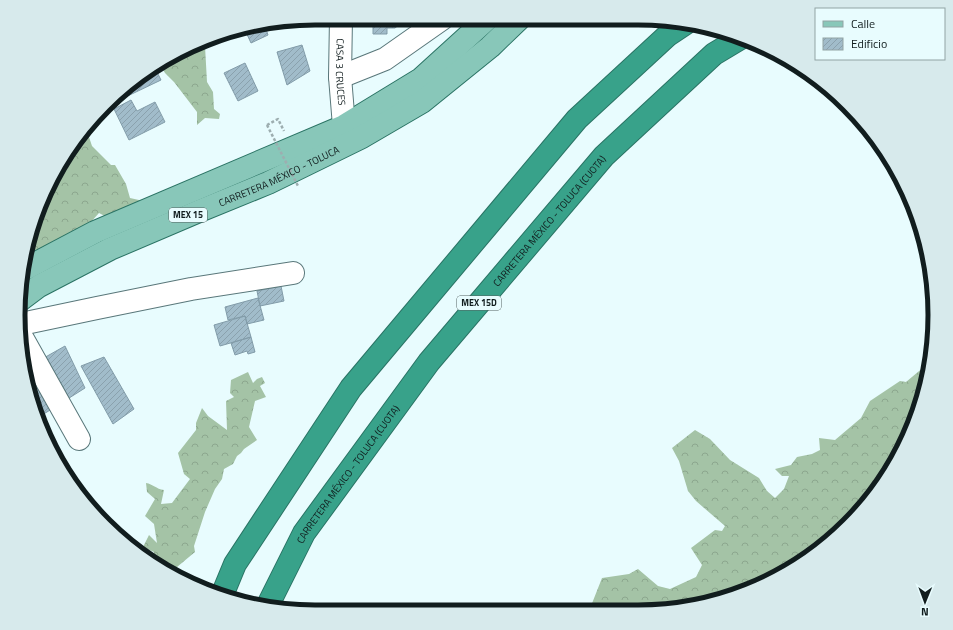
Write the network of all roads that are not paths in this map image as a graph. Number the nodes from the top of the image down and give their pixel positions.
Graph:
1 (341, 25) edge
2 (433, 25) edge
3 (480, 25) edge
4 (514, 25) edge
5 (679, 28) edge
6 (735, 41) edge
7 (340, 77) junction
8 (344, 126) junction
9 (29, 268) edge
10 (293, 273) dead end
11 (26, 296) edge
12 (25, 323) edge
13 (27, 345) edge
14 (79, 439) dead end
15 (224, 591) edge
16 (270, 601) edge

1 - 7 street, CASA 3 CRUCES
2 - 7 street
3 - 8 main road, CARRETERA MÉXICO - TOLUCA / MEX 15
4 - 11 main road, CARRETERA MÉXICO - TOLUCA / MEX 15
5 - 15 highway
6 - 16 highway, CARRETERA MÉXICO - TOLUCA (CUOTA) / MEX 15D
7 - 8 street, CASA 3 CRUCES
8 - 9 main road, CARRETERA MÉXICO - TOLUCA / MEX 15
10 - 12 street
13 - 14 street

